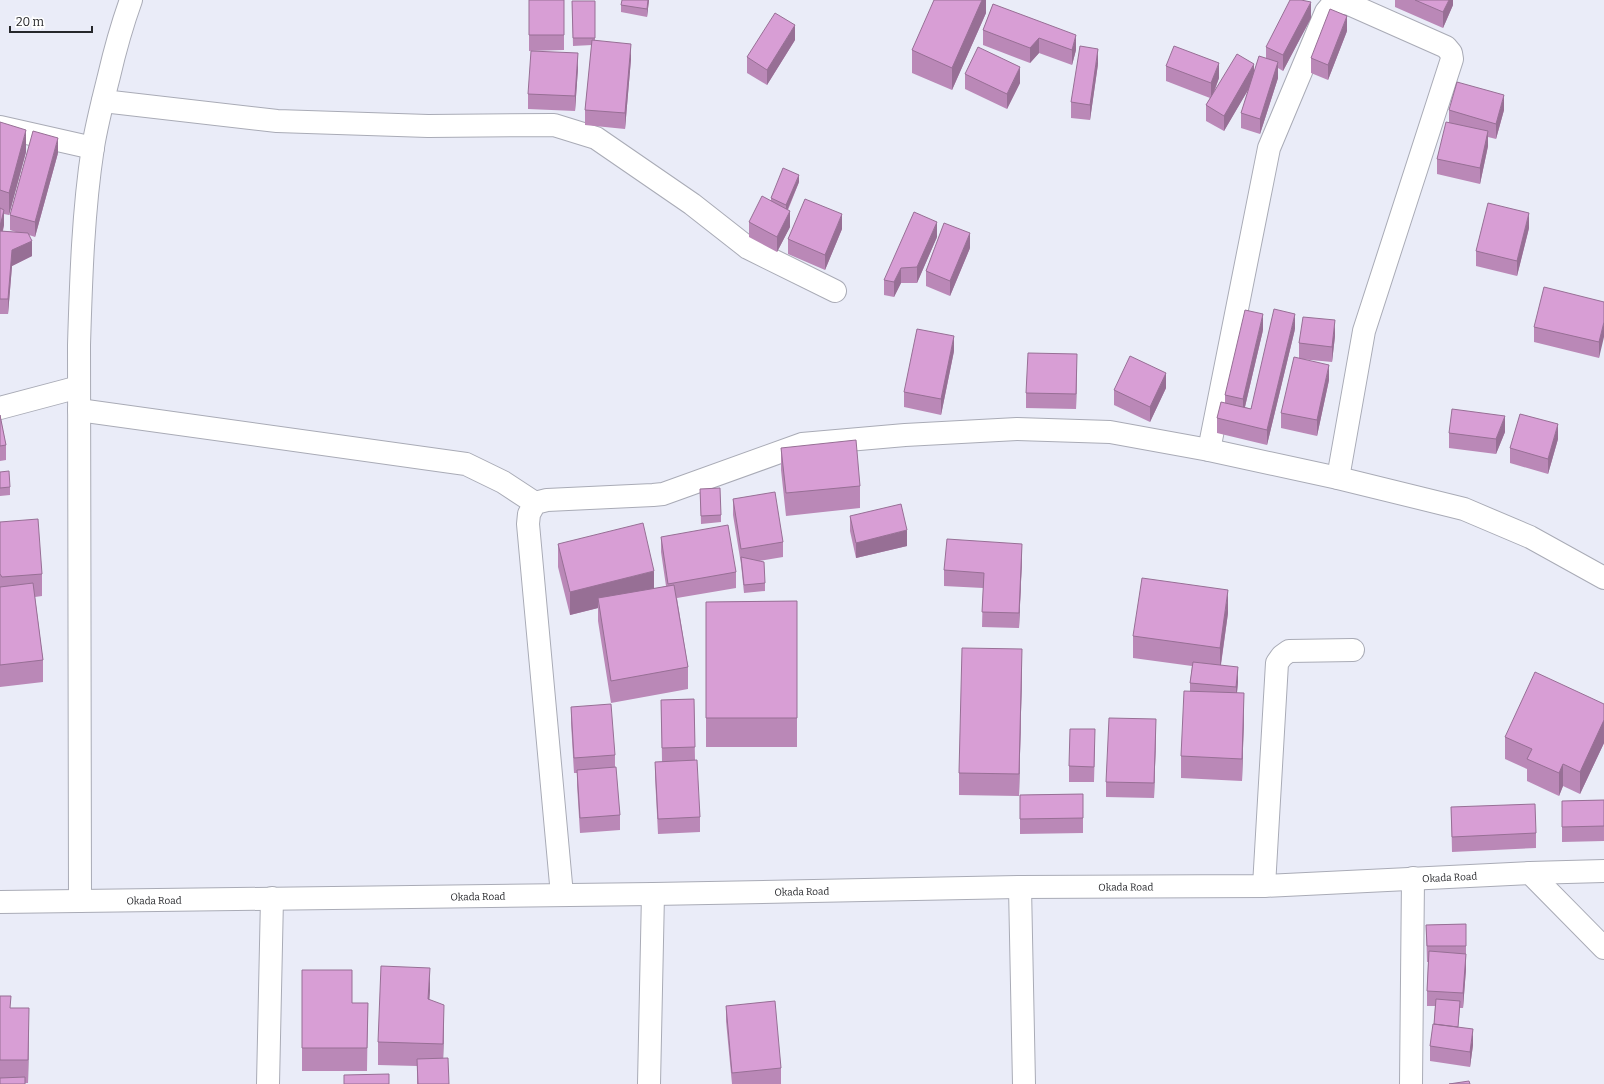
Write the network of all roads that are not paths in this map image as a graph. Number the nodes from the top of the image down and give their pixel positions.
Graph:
1 (131, 0) edge
2 (103, 101) junction
3 (0, 127) edge
4 (93, 148) junction
5 (835, 291) dead end
6 (79, 388) junction
7 (0, 408) edge
8 (79, 410) junction
9 (1208, 450) junction
10 (1338, 478) junction
11 (536, 504) junction
12 (1604, 578) edge
13 (1353, 650) dead end
14 (1604, 870) edge
15 (1530, 873) junction
16 (1413, 878) junction
17 (1264, 886) junction
18 (1020, 888) junction
19 (653, 894) junction
20 (562, 895) junction
21 (272, 898) junction
22 (80, 901) junction
23 (0, 902) edge
24 (1604, 948) edge
25 (268, 1084) edge
26 (649, 1084) edge
27 (1024, 1084) edge
28 (1411, 1084) edge

1 - 2 street
2 - 4 street
2 - 5 street
3 - 4 street
4 - 6 street
6 - 7 street
6 - 8 street
8 - 11 street
8 - 22 street
9 - 10 street
9 - 10 street
9 - 11 street
10 - 12 street
11 - 20 street
13 - 17 street
14 - 15 street, Okada Road
15 - 16 street, Okada Road
15 - 24 street
16 - 17 street, Okada Road
16 - 28 street
17 - 18 street, Okada Road
18 - 19 street, Okada Road
18 - 27 street
19 - 20 street, Okada Road
19 - 26 street
20 - 21 street, Okada Road
21 - 22 street, Okada Road
21 - 25 street
22 - 23 street, Okada Road

